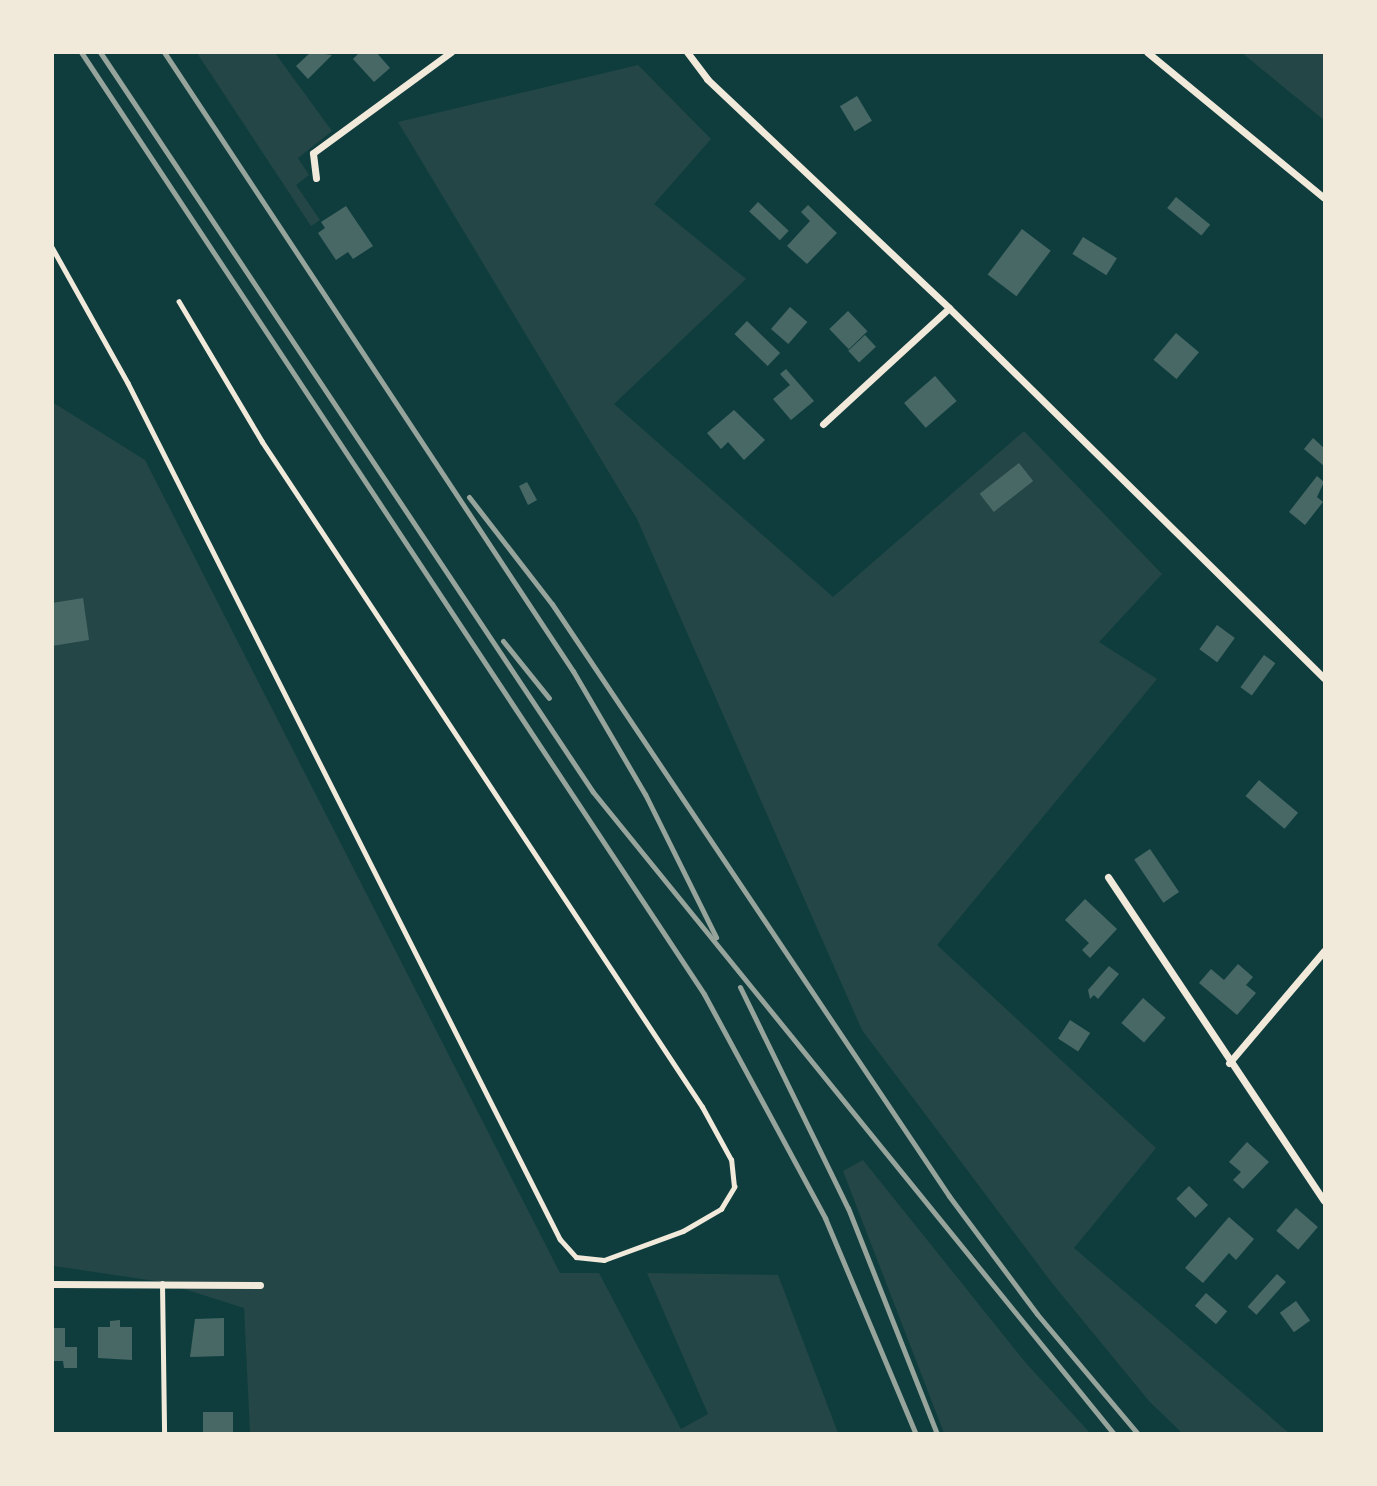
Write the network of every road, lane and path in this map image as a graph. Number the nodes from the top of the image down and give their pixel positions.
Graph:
1 (451, 52) edge
2 (687, 52) edge
3 (1147, 52) edge
4 (316, 178) dead end
5 (1325, 198) edge
6 (52, 247) edge
7 (178, 302) dead end
8 (948, 308) junction
9 (823, 424) dead end
10 (1325, 678) edge
11 (1108, 877) dead end
12 (1325, 951) edge
13 (1229, 1063) junction
14 (1325, 1201) edge
15 (162, 1282) junction
16 (52, 1284) edge
17 (260, 1284) dead end
18 (164, 1433) edge

1 - 4 street
2 - 8 street
3 - 5 street
6 - 7 path
8 - 9 street
8 - 10 street
11 - 13 street
12 - 13 street
13 - 14 street
15 - 16 street
15 - 17 street
15 - 18 lane

